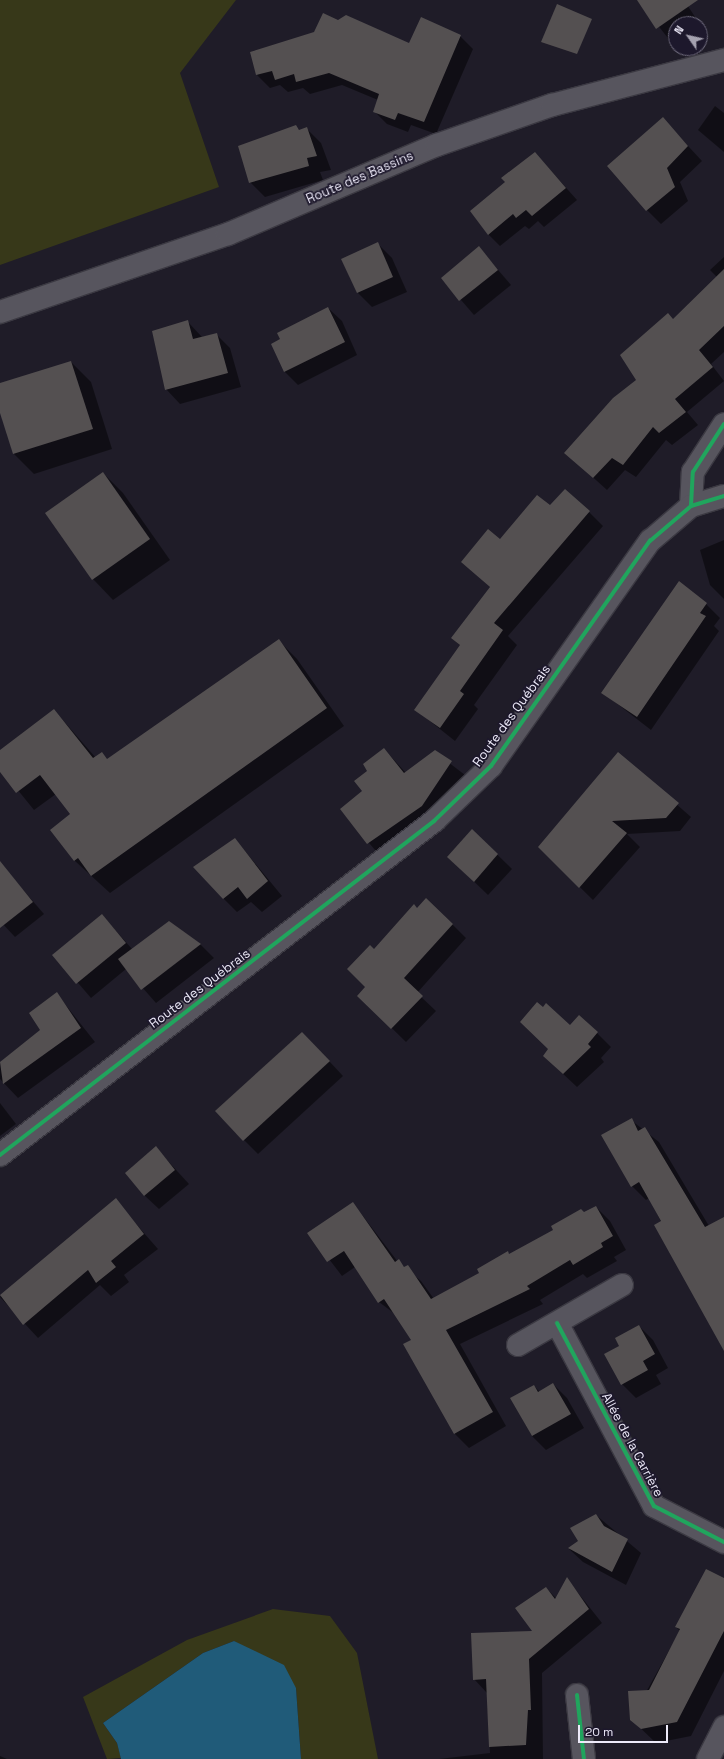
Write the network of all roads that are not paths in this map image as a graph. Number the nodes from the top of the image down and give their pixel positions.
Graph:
1 (724, 60) edge
2 (0, 312) edge
3 (724, 424) edge
4 (724, 496) edge
5 (691, 506) junction
6 (0, 1155) edge
7 (622, 1285) dead end
8 (557, 1323) junction
9 (518, 1345) dead end
10 (724, 1542) edge
11 (577, 1695) dead end
12 (724, 1727) edge
13 (584, 1759) edge
14 (708, 1759) edge

1 - 2 street, Route des Bassins
3 - 5 street
4 - 5 street
5 - 6 street, Route des Québrais
7 - 8 street
8 - 9 street
8 - 10 street, Allée de la Carrière
11 - 13 street
12 - 14 street

